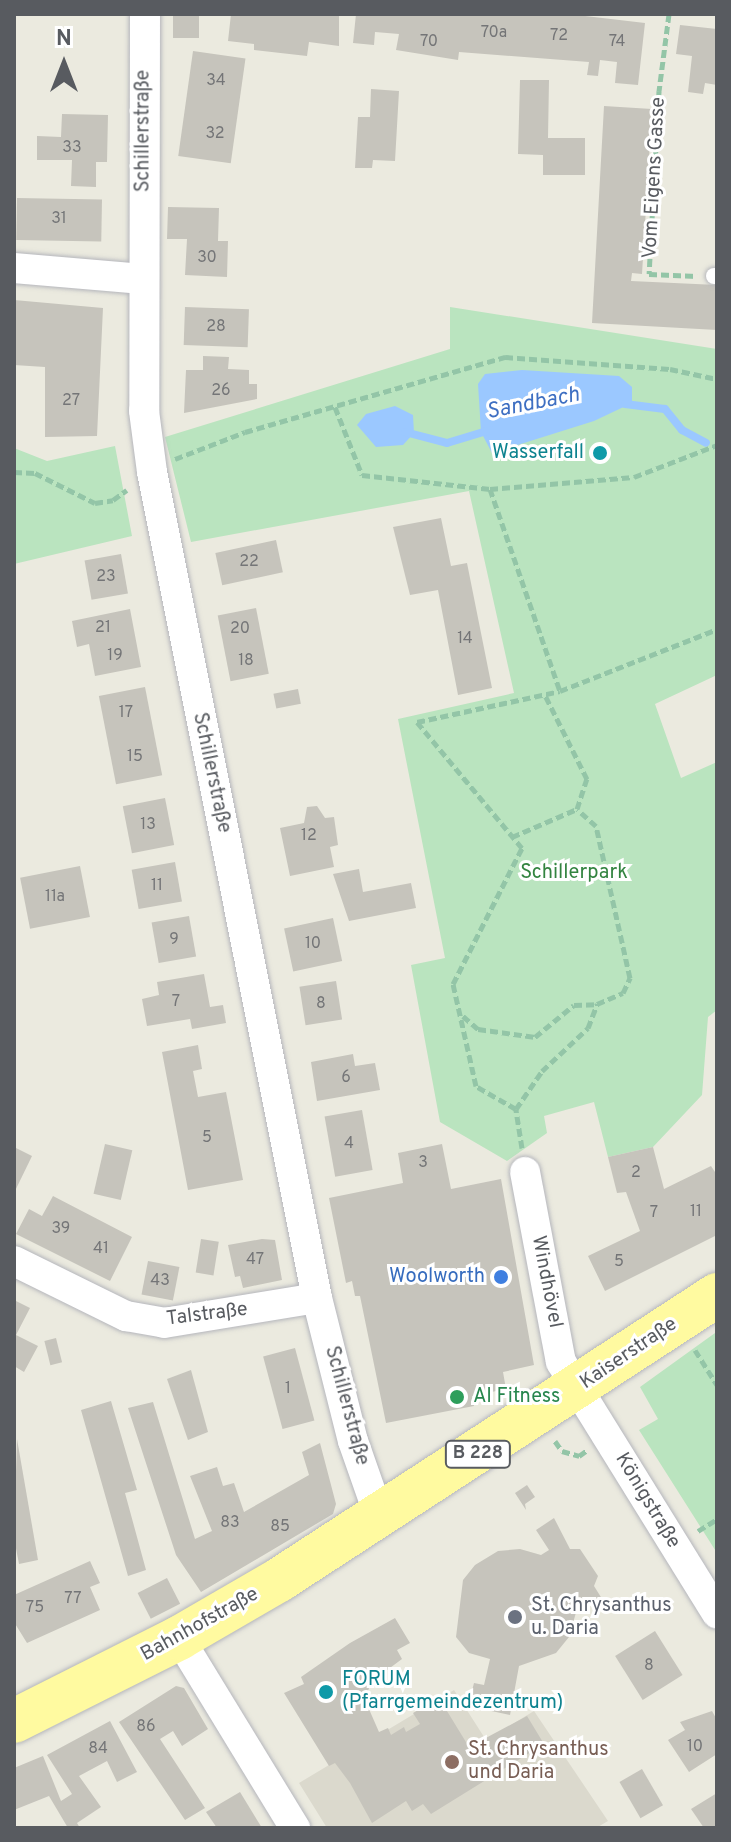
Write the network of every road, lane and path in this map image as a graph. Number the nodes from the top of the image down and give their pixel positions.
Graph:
1 (145, 14) edge
2 (669, 14) edge
3 (14, 268) edge
4 (715, 276) edge
5 (143, 279) junction
6 (717, 379) edge
7 (335, 407) junction
8 (717, 445) edge
9 (14, 472) edge
10 (152, 472) junction
11 (490, 489) junction
12 (717, 629) edge
13 (560, 691) junction
14 (545, 695) junction
15 (577, 809) junction
16 (512, 837) junction
17 (597, 1004) junction
18 (463, 1015) junction
19 (516, 1109) junction
20 (525, 1172) joint
21 (14, 1261) edge
22 (717, 1295) edge
23 (317, 1298) junction
24 (575, 1390) junction
25 (555, 1440) dead end
26 (597, 1444) dead end
27 (380, 1518) junction
28 (717, 1614) edge
29 (179, 1638) junction
30 (14, 1721) edge
31 (295, 1828) edge

1 - 5 street, Schillerstraße
2 - 4 path, Vom Eigens Gasse
3 - 5 street
5 - 10 street, Schillerstraße
6 - 7 path
7 - 10 path
7 - 11 path
8 - 11 path
9 - 10 path
10 - 23 street, Schillerstraße
11 - 13 path
12 - 13 path
13 - 14 path
14 - 15 path
14 - 16 path
15 - 16 path
15 - 17 path
16 - 18 path
17 - 18 path
17 - 19 path
18 - 19 path
19 - 20 path
20 - 24 street, Windhövel
21 - 23 street, Talstraße
22 - 24 main road, Kaiserstraße / B 228
23 - 27 street, Schillerstraße
24 - 27 main road, Kaiserstraße / B 228
24 - 28 street, Königstraße
25 - 26 path
27 - 29 main road, Bahnhofstraße / B 228
29 - 30 main road, Bahnhofstraße / B 228
29 - 31 street

